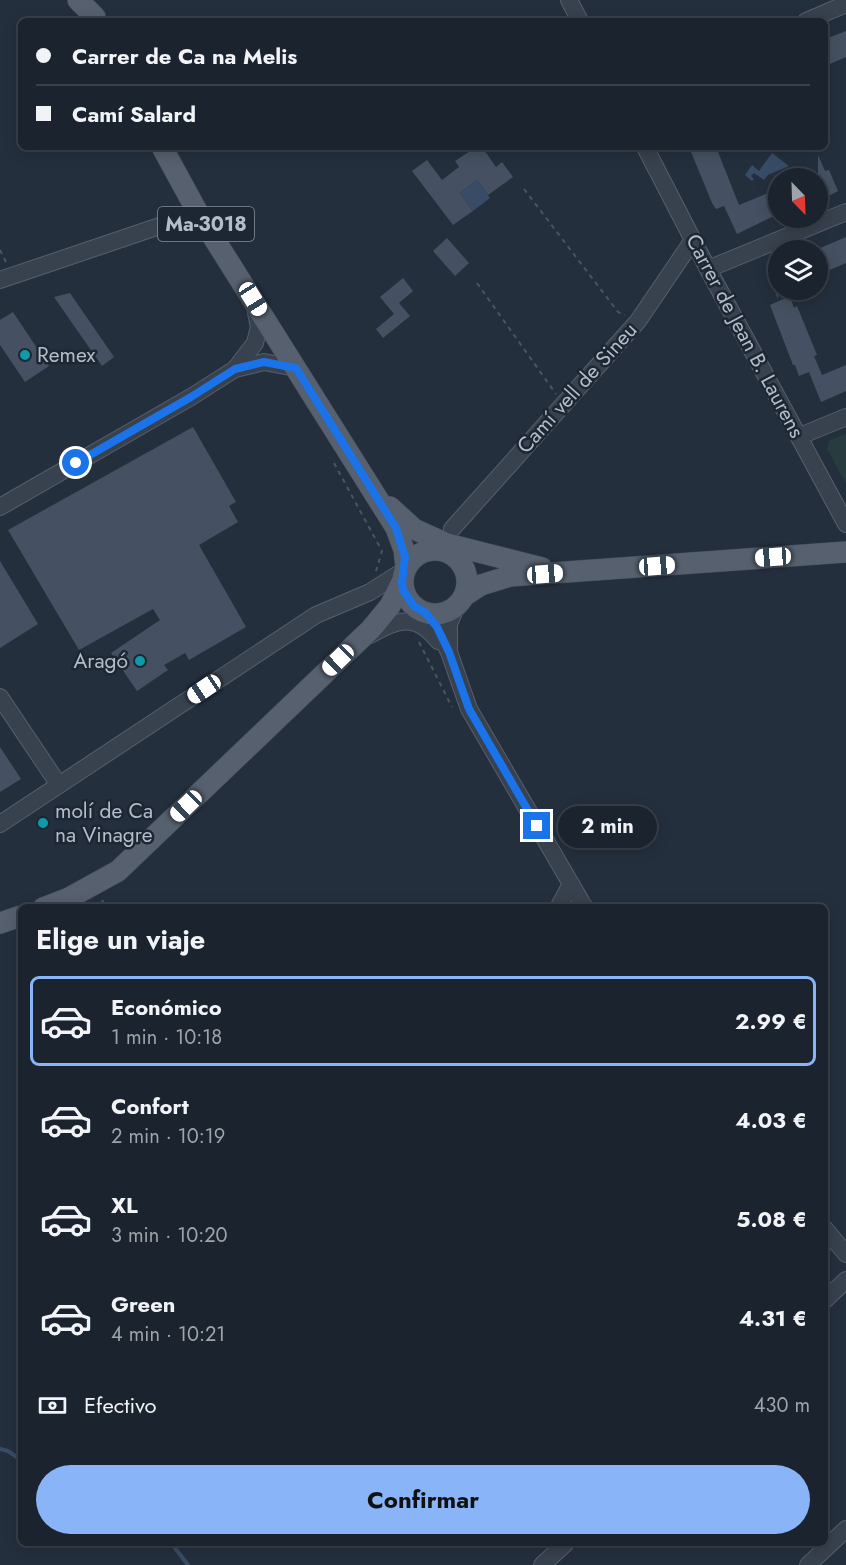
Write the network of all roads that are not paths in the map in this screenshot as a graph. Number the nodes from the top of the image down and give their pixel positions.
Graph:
1 (78, 0) edge
2 (569, 0) edge
3 (846, 4) edge
4 (94, 13) edge
5 (578, 18) edge
6 (813, 18) edge
7 (164, 150) edge
8 (647, 150) edge
9 (846, 212) edge
10 (198, 213) junction
11 (693, 240) junction
12 (708, 269) junction
13 (0, 280) edge
14 (253, 299) junction
15 (296, 368) junction
16 (235, 369) junction
17 (846, 417) edge
18 (800, 436) junction
19 (369, 486) junction
20 (0, 507) edge
21 (846, 524) edge
22 (396, 528) junction
23 (452, 529) dead end
24 (429, 550) junction
25 (846, 552) edge
26 (460, 562) junction
27 (403, 573) junction
28 (563, 573) junction
29 (510, 576) junction
30 (460, 602) junction
31 (424, 612) junction
32 (370, 629) junction
33 (355, 644) junction
34 (452, 660) junction
35 (0, 697) edge
36 (59, 785) junction
37 (0, 824) edge
38 (571, 884) junction
39 (53, 904) edge
40 (560, 904) edge
41 (583, 904) edge
42 (18, 916) edge
43 (0, 923) edge
44 (828, 1233) edge
45 (846, 1254) edge
46 (846, 1280) edge
47 (828, 1297) edge
48 (846, 1529) edge
49 (563, 1546) edge
50 (542, 1565) edge
51 (808, 1565) edge

1 - 4 main road
2 - 5 street
3 - 6 street
7 - 10 main road, Ma-3018
8 - 11 street, Carrer de Jean B. Laurens
9 - 12 street
10 - 13 street
10 - 14 main road, Ma-3018
11 - 12 street, Carrer de Jean B. Laurens
11 - 23 street, Camí vell de Sineu
12 - 18 street, Carrer de Jean B. Laurens
14 - 15 main road, Ma-3018
14 - 16 street
15 - 16 street
15 - 19 main road, Ma-3018
16 - 20 street
17 - 18 street
18 - 21 street, Carrer de Jean B. Laurens
19 - 22 main road, Ma-3018
19 - 28 main road
22 - 24 main road, Ma-3018
22 - 27 main road, Ma-3018
24 - 26 main road, Ma-3018
24 - 27 main road
25 - 28 main road, Ma-3018
26 - 29 main road, Ma-3018
26 - 30 main road
27 - 31 main road, Ma-3018
27 - 32 main road
27 - 36 street
28 - 29 main road, Ma-3018
29 - 30 main road, Ma-3018
30 - 31 main road, Ma-3018
30 - 34 street
31 - 32 main road
31 - 34 street
32 - 33 main road
33 - 34 street
33 - 39 main road
34 - 38 street
35 - 36 street
36 - 37 street
38 - 40 street
38 - 41 street
42 - 43 main road
44 - 45 street
46 - 47 street
48 - 51 street
49 - 50 street

